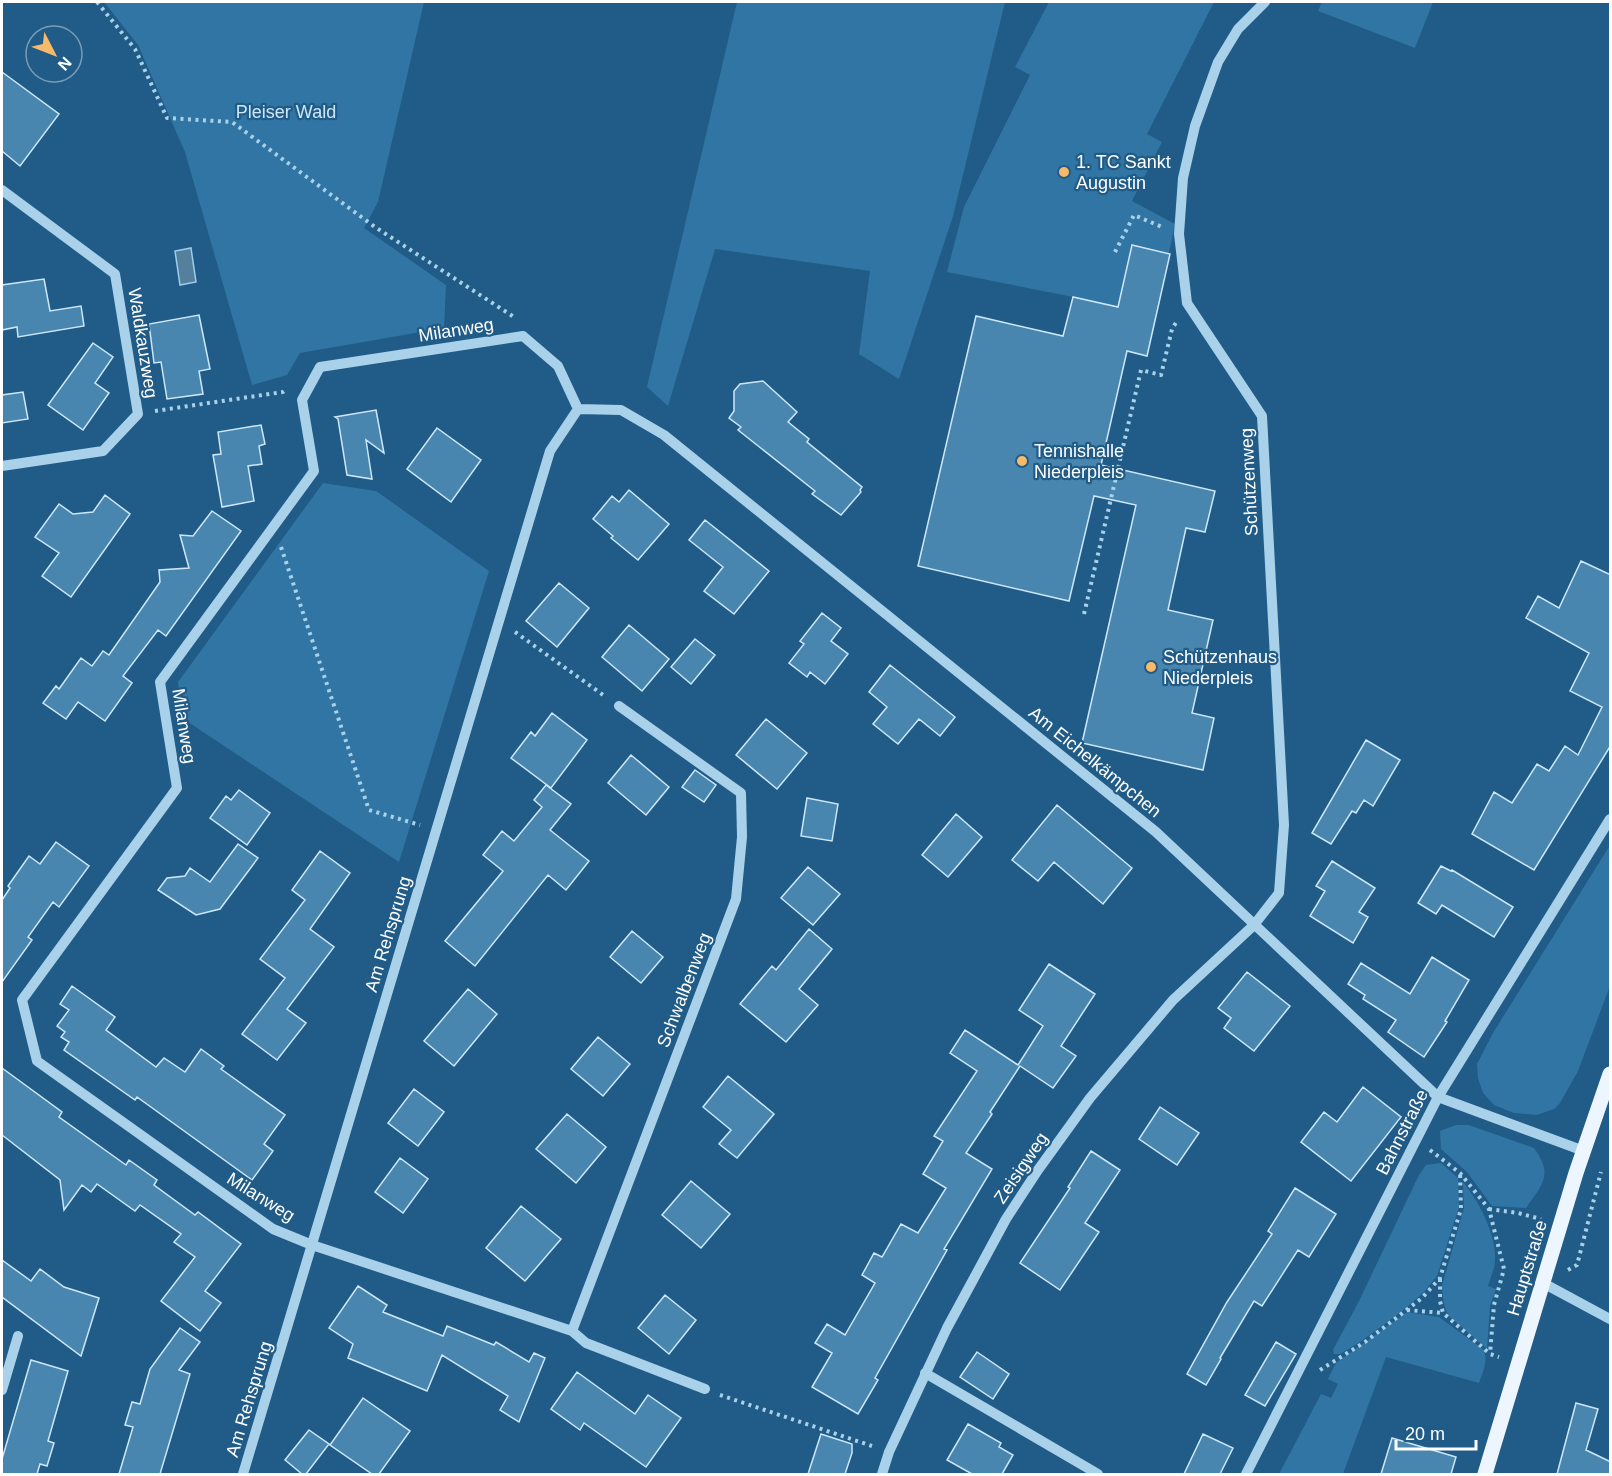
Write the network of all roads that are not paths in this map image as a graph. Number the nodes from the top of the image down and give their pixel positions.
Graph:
1 (1266, 2) edge
2 (2, 190) edge
3 (578, 409) junction
4 (2, 466) edge
5 (619, 706) road end
6 (1611, 819) edge
7 (1254, 925) junction
8 (1611, 1074) edge
9 (1438, 1097) junction
10 (1584, 1151) junction
11 (312, 1245) junction
12 (1543, 1283) junction
13 (1611, 1319) edge
14 (572, 1331) junction
15 (18, 1336) dead end
16 (925, 1372) junction
17 (705, 1389) road end
18 (2, 1390) edge
19 (243, 1474) edge
20 (882, 1474) edge
21 (1098, 1474) edge
22 (1246, 1474) edge
23 (1485, 1474) edge

1 - 7 street, Schützenweg
2 - 4 street, Waldkauzweg
3 - 7 street, Am Eichelkämpchen
3 - 11 street, Am Rehsprung
3 - 11 street, Milanweg
5 - 14 street, Schwalbenweg
6 - 9 street, Bahnstraße
7 - 9 street, Am Eichelkämpchen
7 - 16 street, Zeisigweg
8 - 10 main road, Hauptstraße
9 - 10 street, Am Eichelkämpchen
9 - 22 street, Bahnstraße
10 - 12 main road, Hauptstraße
11 - 14 street
11 - 19 street, Am Rehsprung
12 - 13 street
12 - 23 main road, Hauptstraße
14 - 17 street
15 - 18 street
16 - 20 street, Zeisigweg
16 - 21 street

